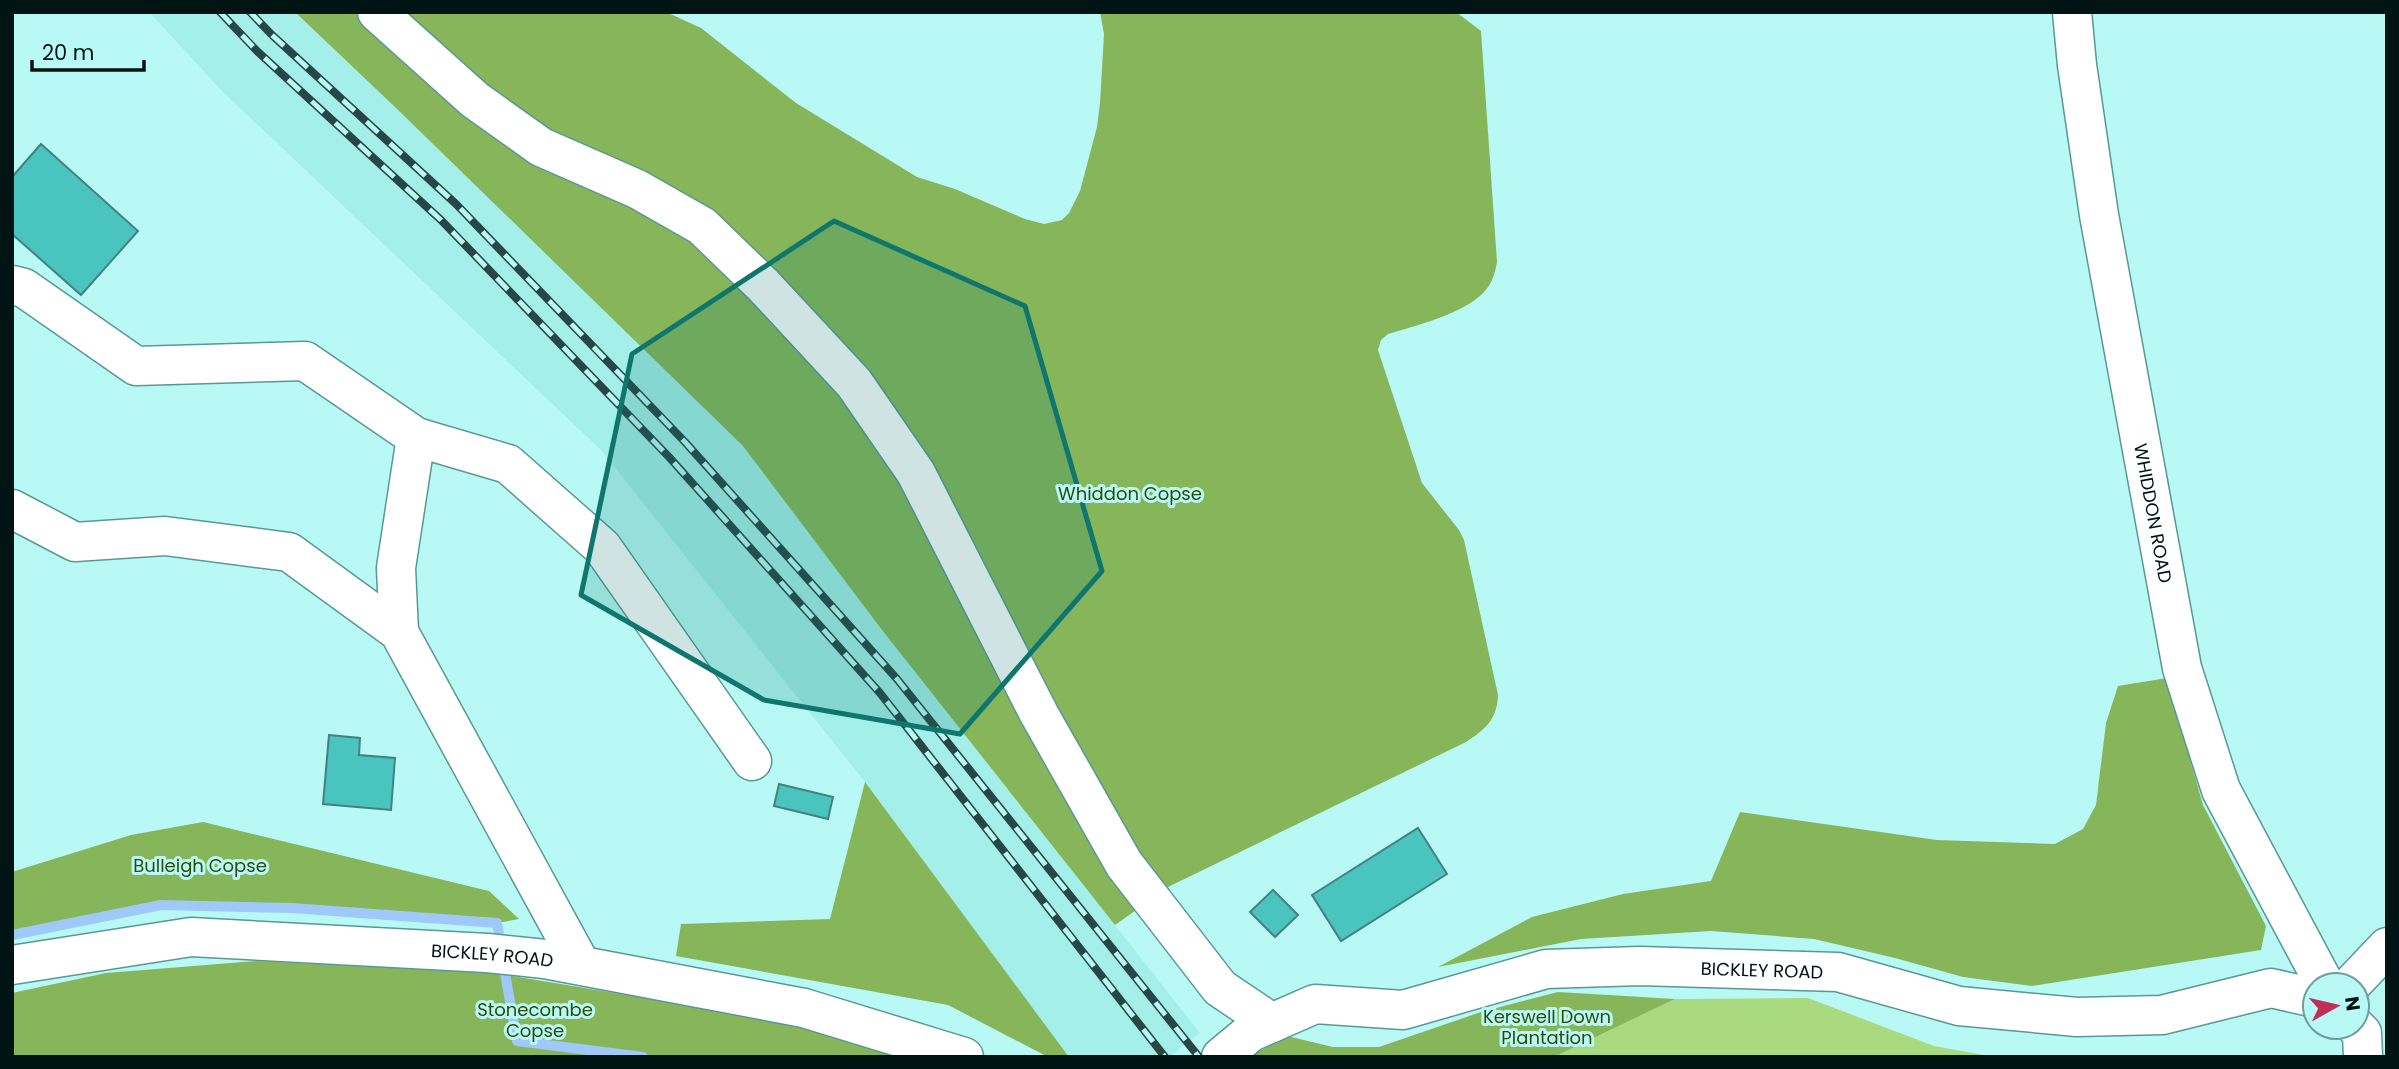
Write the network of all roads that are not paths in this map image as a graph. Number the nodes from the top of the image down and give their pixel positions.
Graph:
1 (377, 12) edge
2 (2072, 12) edge
3 (12, 285) edge
4 (416, 437) junction
5 (12, 509) edge
6 (399, 632) junction
7 (752, 761) dead end
8 (2387, 947) edge
9 (563, 962) junction
10 (12, 965) edge
11 (2318, 971) edge
12 (2364, 971) edge
13 (2301, 995) edge
14 (1272, 1023) junction
15 (964, 1057) edge
16 (1221, 1057) edge

1 - 14 street
2 - 11 street, WHIDDON ROAD
3 - 4 street
4 - 6 street
4 - 7 street
5 - 6 street
6 - 9 street
8 - 12 street
9 - 10 street, BICKLEY ROAD
9 - 15 street, BICKLEY ROAD
13 - 14 street, BICKLEY ROAD
14 - 16 street, BICKLEY ROAD

